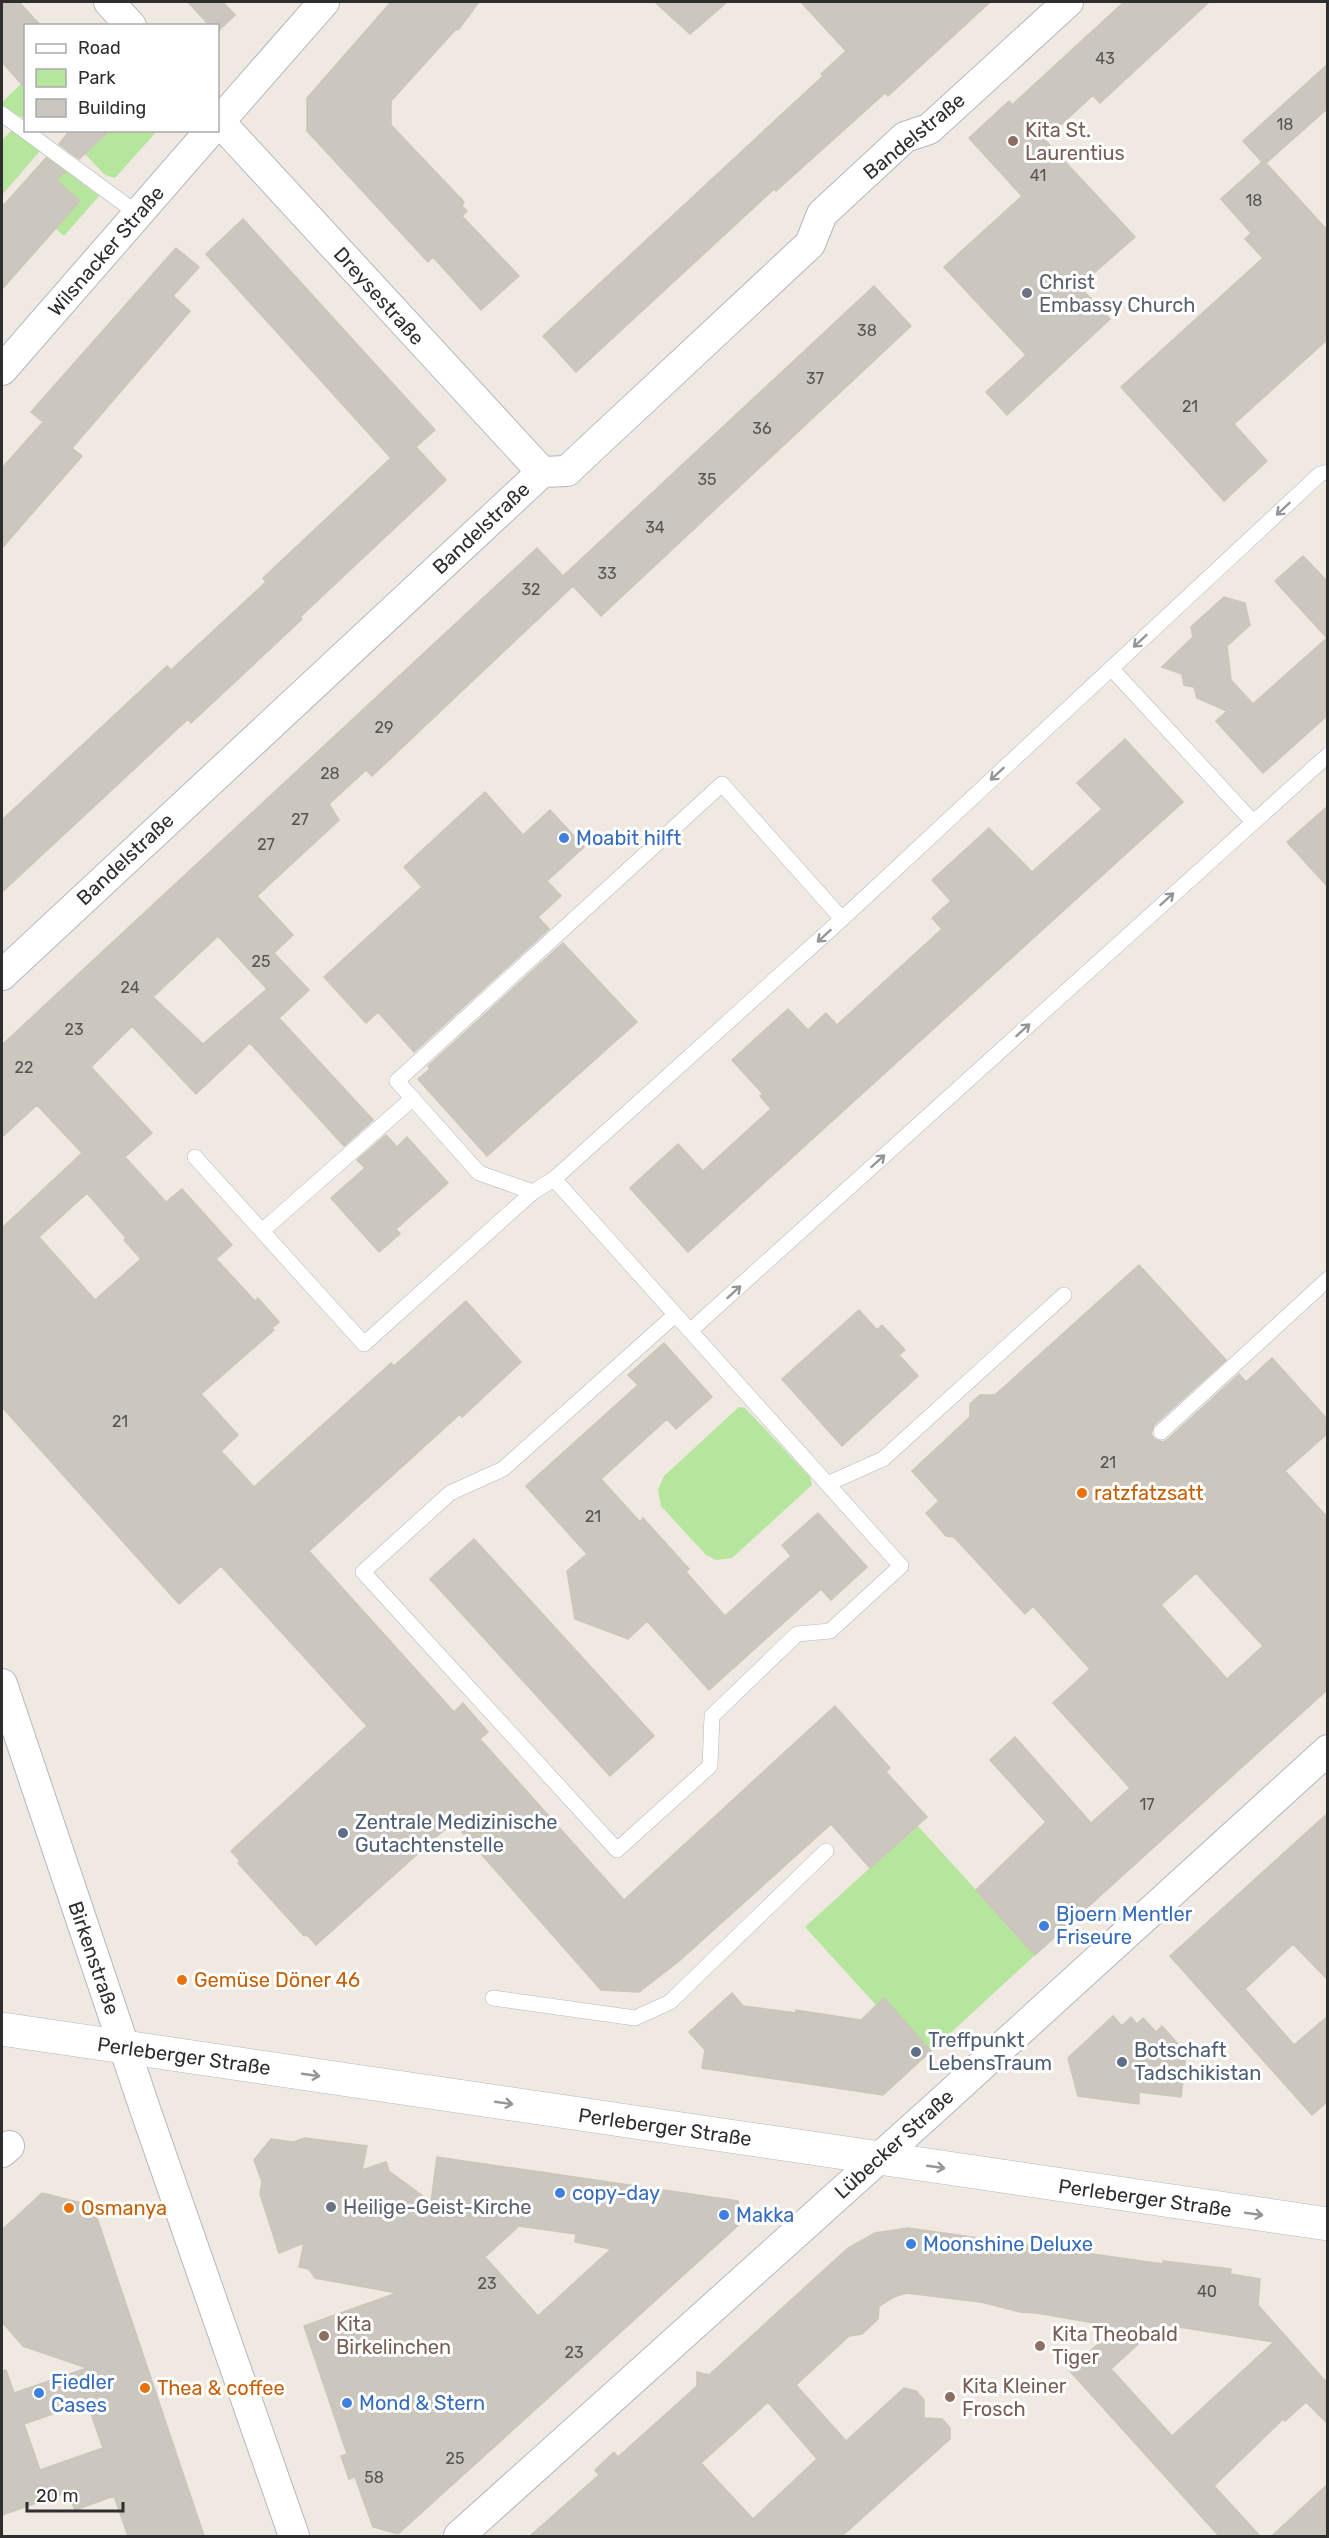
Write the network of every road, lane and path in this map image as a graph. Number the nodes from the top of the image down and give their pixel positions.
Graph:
1 (109, 2) edge
2 (324, 2) edge
3 (1068, 2) edge
4 (129, 24) edge
5 (2, 114) edge
6 (219, 121) edge
7 (219, 127) edge
8 (24, 130) edge
9 (26, 132) edge
10 (209, 132) edge
11 (138, 214) junction
12 (2, 370) edge
13 (542, 472) junction
14 (1325, 476) edge
15 (1111, 668) junction
16 (1328, 755) edge
17 (1253, 822) junction
18 (842, 919) junction
19 (2, 975) edge
20 (413, 1098) junction
21 (195, 1157) dead end
22 (554, 1179) junction
23 (533, 1192) junction
24 (262, 1231) junction
25 (1328, 1279) edge
26 (1064, 1295) dead end
27 (675, 1314) junction
28 (690, 1331) junction
29 (1161, 1432) dead end
30 (827, 1484) junction
31 (2, 1684) edge
32 (1328, 1750) edge
33 (826, 1851) dead end
34 (493, 1998) dead end
35 (2, 2029) edge
36 (125, 2047) junction
37 (878, 2159) junction
38 (1328, 2224) edge
39 (294, 2536) edge
40 (459, 2536) edge

1 - 4 street
2 - 6 street, Wilsnacker Straße
3 - 13 street, Bandelstraße
5 - 8 lane
7 - 13 street, Dreysestraße
9 - 11 lane
10 - 11 street, Wilsnacker Straße
11 - 12 street, Wilsnacker Straße
13 - 19 street, Bandelstraße
14 -> 15 lane
15 - 17 lane
15 -> 18 lane
16 - 17 lane
28 -> 17 lane
18 - 20 lane
18 -> 22 lane
20 - 23 lane
20 - 24 lane
21 - 24 lane
22 - 23 lane
22 - 27 lane
23 - 24 lane
25 - 29 lane
26 - 30 lane
27 - 28 lane
27 - 30 lane
28 - 30 lane
31 - 36 street, Birkenstraße
32 - 37 street, Lübecker Straße
33 - 34 lane
35 - 36 main road, Perleberger Straße
36 -> 37 main road, Perleberger Straße
36 - 39 street, Birkenstraße
37 -> 38 main road, Perleberger Straße
37 - 40 street, Lübecker Straße

